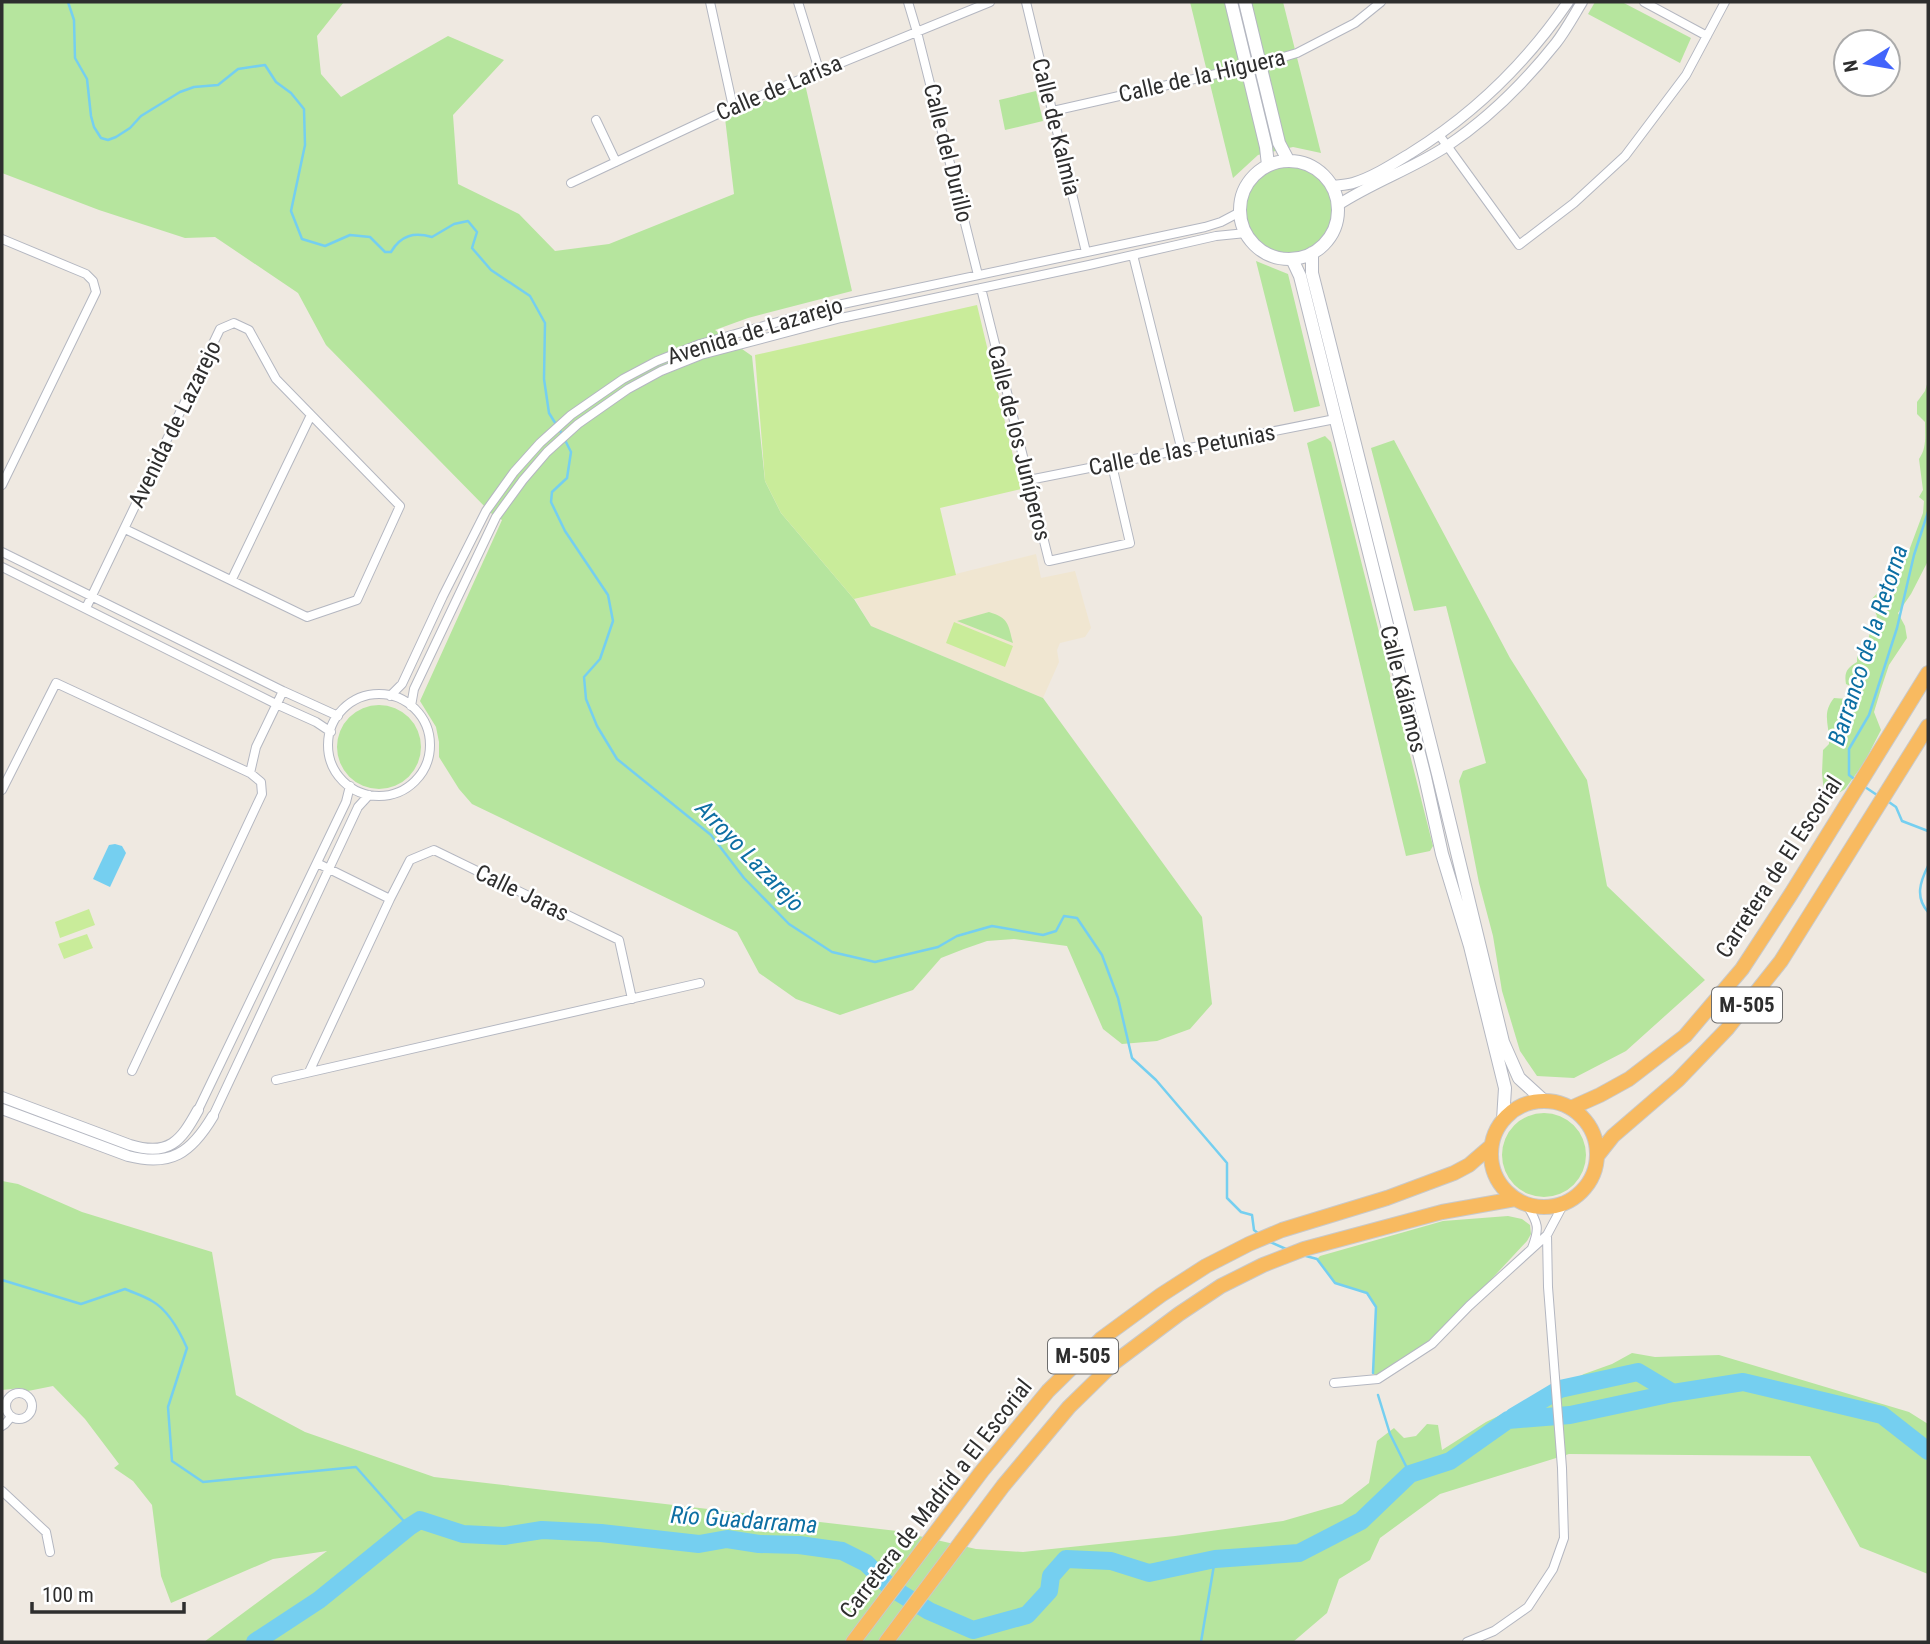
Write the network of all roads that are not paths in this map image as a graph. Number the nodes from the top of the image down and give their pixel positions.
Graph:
1 (710, 2) edge
2 (798, 2) edge
3 (908, 2) edge
4 (990, 2) edge
5 (1026, 2) edge
6 (1231, 2) edge
7 (1245, 2) edge
8 (1381, 2) edge
9 (1568, 2) edge
10 (1582, 2) edge
11 (1644, 2) edge
12 (1725, 2) edge
13 (917, 32) junction
14 (1707, 36) junction
15 (1254, 65) junction
16 (819, 70) junction
17 (733, 107) junction
18 (1053, 111) junction
19 (596, 120) dead end
20 (1440, 136) junction
21 (1446, 146) junction
22 (1288, 160) junction
23 (616, 162) junction
24 (1268, 165) junction
25 (571, 183) dead end
26 (1332, 186) junction
27 (1338, 205) junction
28 (1240, 212) junction
29 (1246, 233) junction
30 (2, 240) edge
31 (1086, 252) junction
32 (1312, 253) junction
33 (1133, 255) junction
34 (1292, 259) junction
35 (978, 275) junction
36 (981, 288) junction
37 (311, 415) junction
38 (1335, 419) junction
39 (1182, 451) junction
40 (1112, 465) junction
41 (3, 480) edge
42 (1029, 480) junction
43 (125, 528) junction
44 (2, 552) edge
45 (2, 567) edge
46 (232, 579) junction
47 (92, 597) junction
48 (86, 608) junction
49 (1928, 673) edge
50 (283, 691) junction
51 (390, 695) junction
52 (276, 704) junction
53 (411, 706) junction
54 (338, 716) junction
55 (1928, 726) edge
56 (331, 732) junction
57 (250, 774) junction
58 (350, 786) junction
59 (2, 790) edge
60 (369, 795) junction
61 (317, 863) junction
62 (330, 870) junction
63 (390, 899) junction
64 (700, 984) dead end
65 (632, 999) junction
66 (132, 1070) dead end
67 (309, 1072) junction
68 (276, 1080) dead end
69 (2, 1097) edge
70 (1543, 1100) junction
71 (1572, 1108) junction
72 (2, 1109) edge
73 (198, 1110) joint
74 (213, 1116) joint
75 (1503, 1119) junction
76 (1491, 1146) junction
77 (1598, 1155) junction
78 (1521, 1202) junction
79 (1563, 1205) junction
80 (1547, 1235) junction
81 (1532, 1249) junction
82 (1334, 1383) dead end
83 (11, 1417) dead end
84 (2, 1426) edge
85 (2, 1491) edge
86 (50, 1552) dead end
87 (853, 1642) edge
88 (886, 1642) edge
89 (1467, 1642) edge

1 - 17 street
2 - 16 street
3 - 13 street, Calle del Durillo
4 - 13 street, Calle de Larisa
5 - 18 street, Calle de Kalmia
6 - 15 main road
7 - 15 main road
8 - 15 street, Calle de la Higuera
9 - 20 street
10 - 21 street
11 - 14 street
12 - 14 street
13 - 16 street, Calle de Larisa
13 - 35 street, Calle del Durillo
14 - 21 street
15 - 18 street, Calle de la Higuera
15 - 22 main road
15 - 24 main road
16 - 17 street, Calle de Larisa
17 - 23 street, Calle de Larisa
18 - 31 street, Calle de Kalmia
19 - 23 street
20 - 21 street
20 - 26 street
21 - 27 street
22 - 24 main road
22 - 26 main road
23 - 25 street, Calle de Larisa
24 - 28 main road
26 - 27 main road
27 - 32 main road
28 - 29 main road
28 - 31 street, Avenida de Lazarejo
29 - 33 street, Avenida de Lazarejo
29 - 34 main road
30 - 41 street
31 - 35 street, Avenida de Lazarejo
32 - 34 main road
32 - 70 main road, Calle Kálamos
33 - 36 street, Avenida de Lazarejo
33 - 39 street
34 - 38 main road, Calle Kálamos
35 - 51 street, Avenida de Lazarejo
36 - 42 street, Calle de los Juníperos
36 - 53 street, Avenida de Lazarejo
37 - 43 street, Avenida de Lazarejo
37 - 46 street
37 - 46 street, Avenida de Lazarejo
38 - 39 street, Calle de las Petunias
38 - 75 main road, Calle Kálamos
39 - 40 street, Calle de las Petunias
40 - 42 street, Calle de las Petunias
40 - 42 street, Calle de los Juníperos
43 - 46 street, Avenida de Lazarejo
43 - 47 street, Avenida de Lazarejo
44 - 47 street
45 - 48 street
47 - 48 street, Avenida de Lazarejo
47 - 50 street
48 - 52 street
49 - 71 highway, Carretera de El Escorial / M-505
50 - 52 street
50 - 54 street
51 - 53 street
51 - 54 street
52 - 56 street
52 - 57 street
53 - 60 street
54 - 56 street
55 - 77 highway, M-505
56 - 58 street
57 - 59 street
57 - 66 street
58 - 60 street
58 - 61 street
60 - 62 street
61 - 62 street
61 - 73 street
62 - 63 street
62 - 74 street
63 - 65 street, Calle Jaras
63 - 67 street, Calle Jaras
64 - 65 street
65 - 67 street
67 - 68 street
69 - 73 street
70 - 71 highway
70 - 75 highway
71 - 77 highway
72 - 74 street
75 - 76 highway, M-505
76 - 78 highway
76 - 87 highway, Carretera de Madrid a El Escorial / M-505
77 - 79 highway, M-505
78 - 79 highway, M-505
78 - 81 street
78 - 88 highway, Carretera de Madrid a El Escorial / M-505
79 - 80 street
80 - 81 street
80 - 89 street
81 - 82 street
83 - 84 street
85 - 86 street

